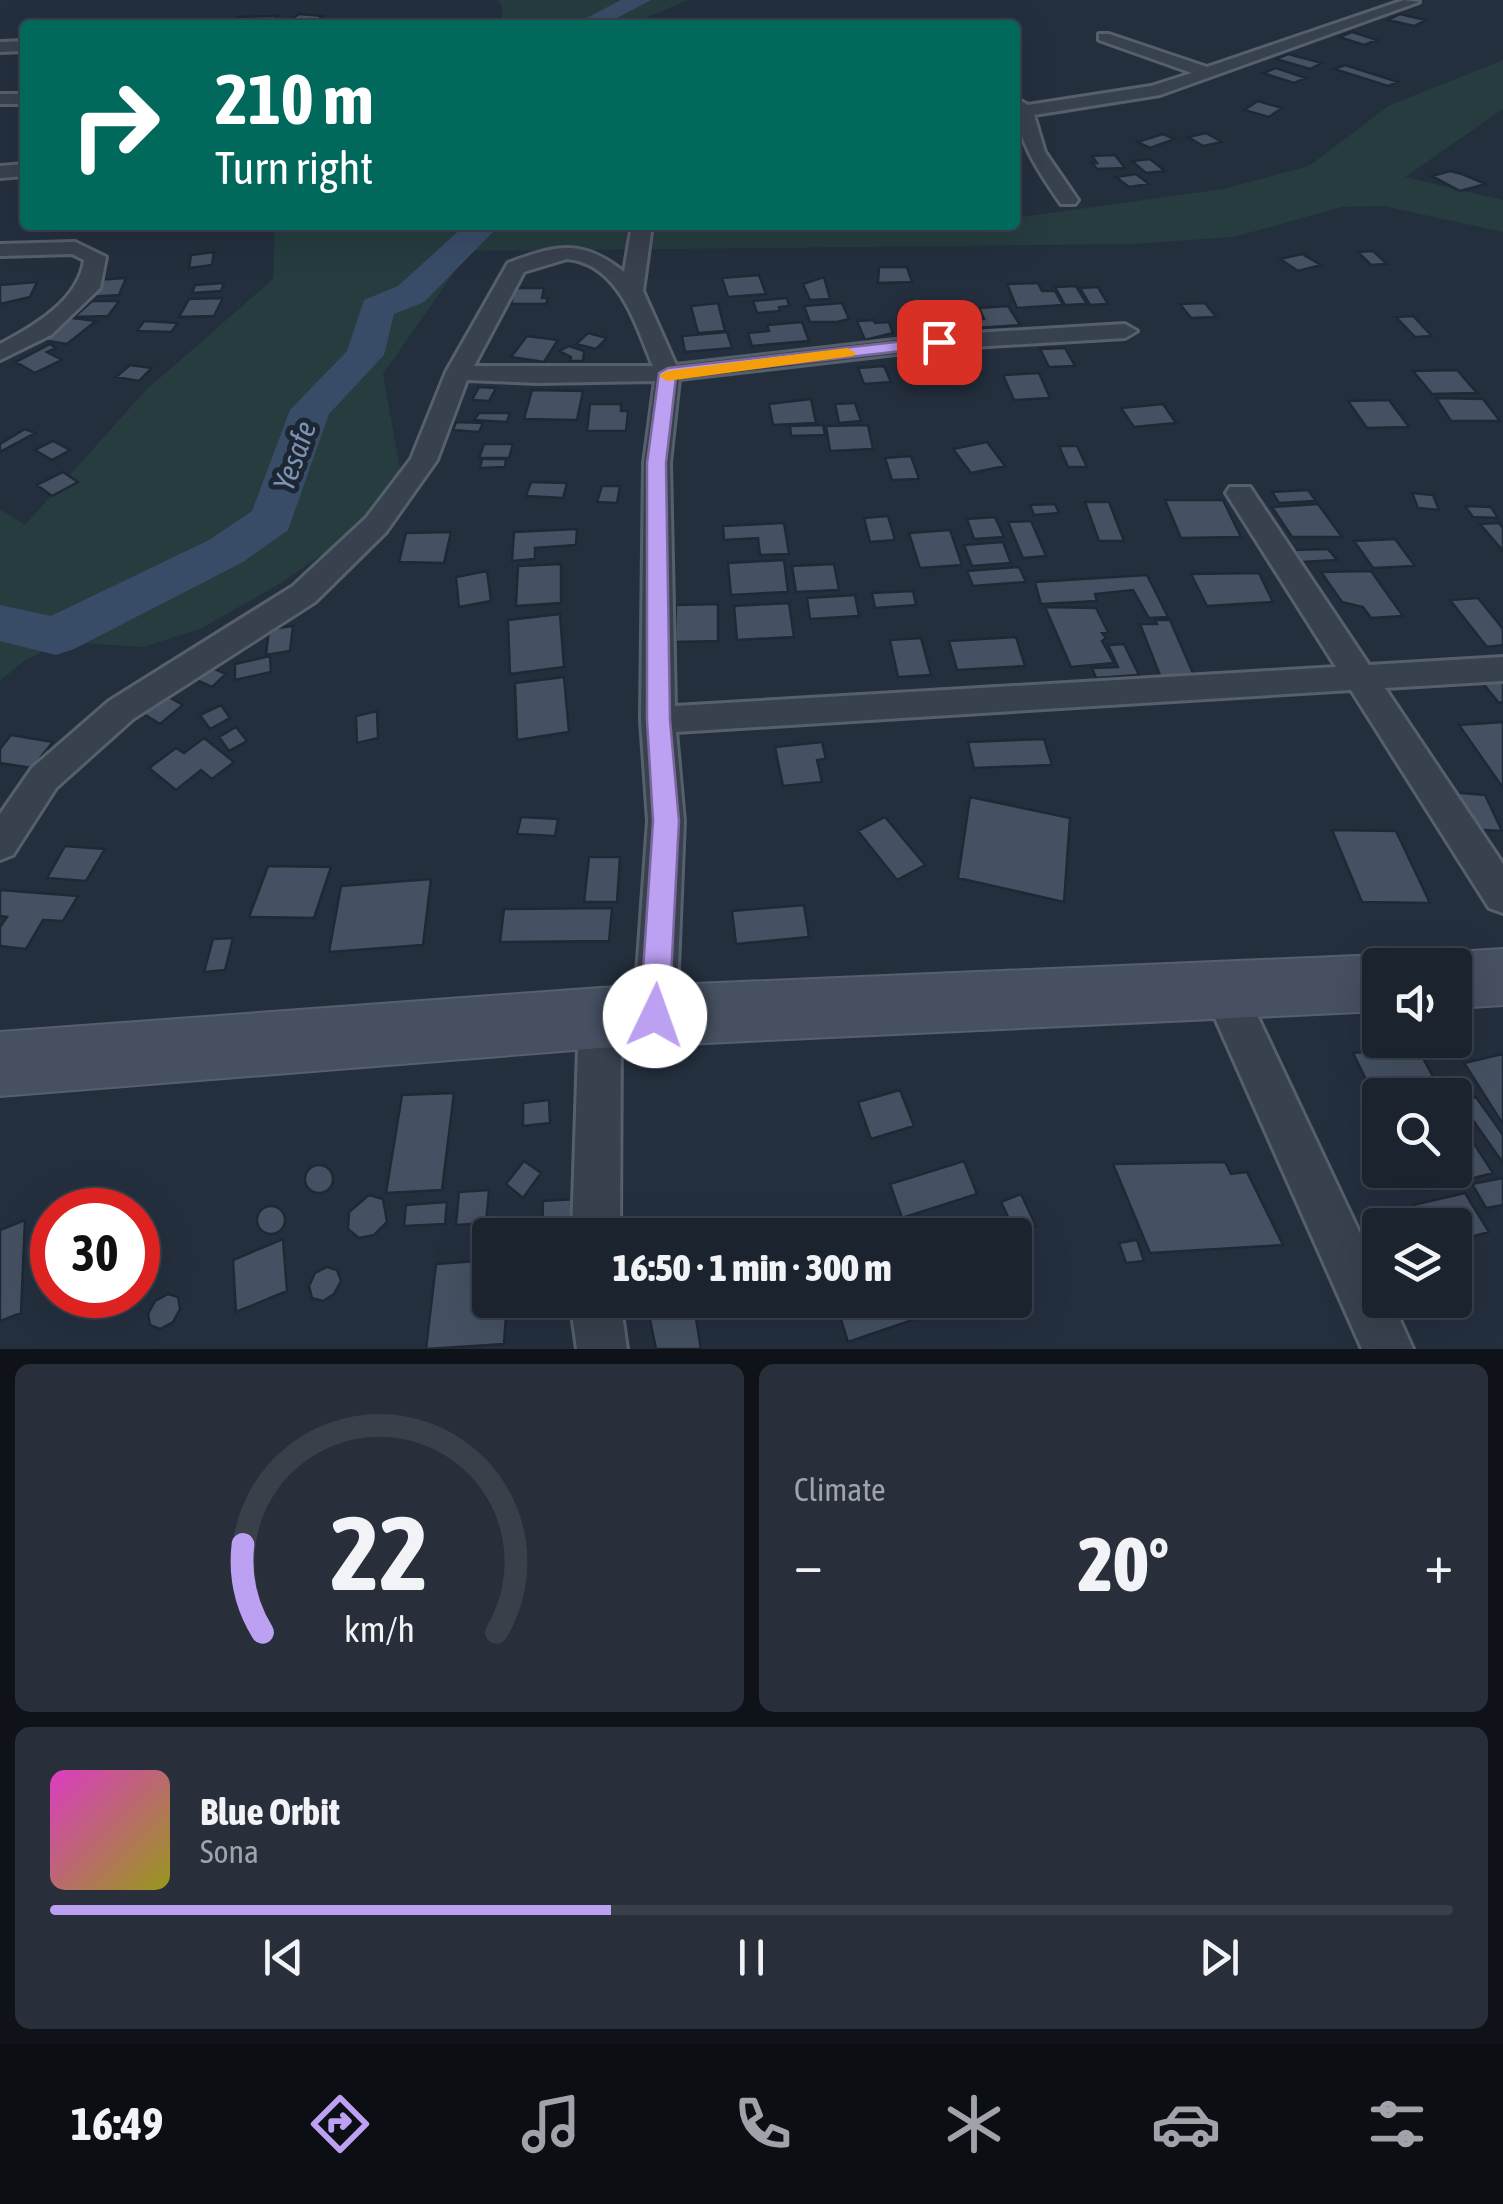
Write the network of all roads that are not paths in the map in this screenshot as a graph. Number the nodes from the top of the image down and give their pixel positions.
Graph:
1 (1412, 2) edge
2 (1104, 37) dead end
3 (1205, 72) junction
4 (1020, 107) edge
5 (1020, 152) edge
6 (1036, 152) junction
7 (1068, 200) dead end
8 (641, 230) edge
9 (0, 250) edge
10 (632, 291) junction
11 (1125, 331) dead end
12 (0, 353) edge
13 (458, 372) junction
14 (668, 373) junction
15 (1240, 494) dead end
16 (1503, 668) edge
17 (1360, 678) junction
18 (658, 720) junction
19 (0, 844) edge
20 (1503, 896) edge
21 (1503, 978) edge
22 (1472, 979) edge
23 (1362, 985) edge
24 (1224, 991) junction
25 (628, 1017) junction
26 (0, 1064) edge
27 (598, 1218) edge
28 (598, 1318) edge
29 (602, 1349) edge
30 (1388, 1349) edge

1 - 3 street
2 - 3 street
3 - 4 street
4 - 6 street
5 - 6 street
6 - 7 street
8 - 10 street
9 - 12 street
10 - 13 street
10 - 14 street
11 - 14 street
13 - 14 street
13 - 19 street
14 - 18 street
15 - 17 street
16 - 17 street
17 - 18 street
17 - 20 street
18 - 25 street
21 - 22 main road
23 - 24 main road
24 - 25 main road
24 - 30 street
25 - 26 main road
25 - 27 street
28 - 29 street

